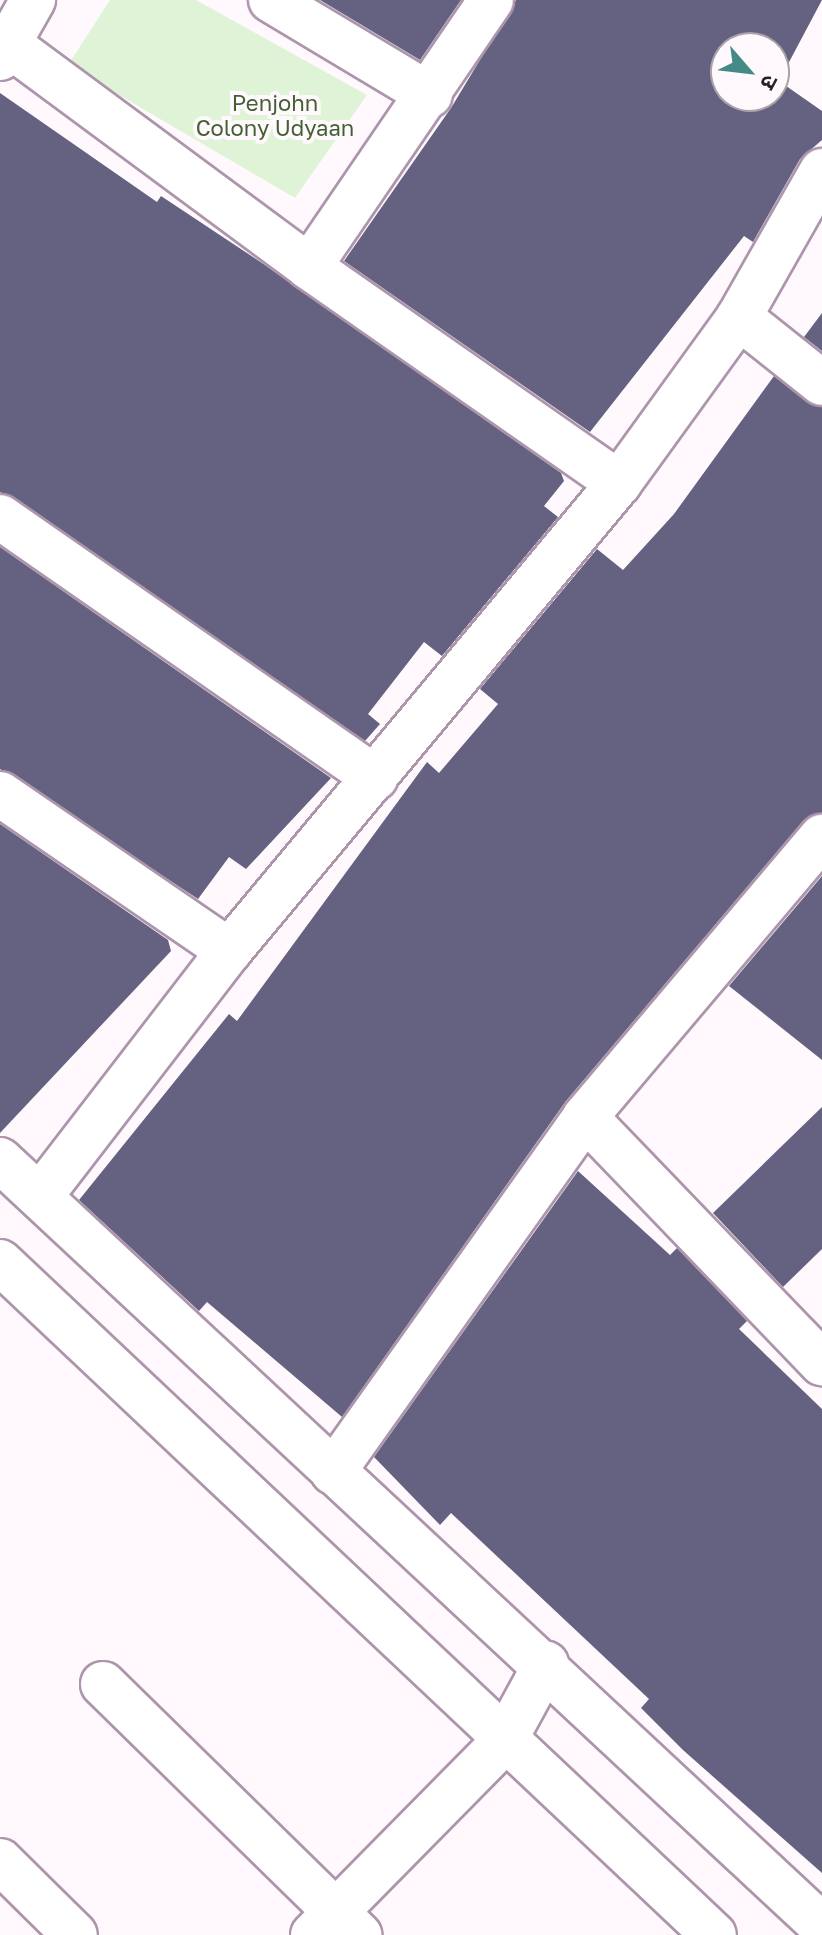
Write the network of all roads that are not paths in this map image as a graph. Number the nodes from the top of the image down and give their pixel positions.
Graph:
1 (33, 0) edge
2 (271, 0) edge
3 (491, 0) edge
4 (4, 51) edge
5 (430, 95) junction
6 (822, 171) edge
7 (309, 267) junction
8 (739, 317) junction
9 (822, 383) edge
10 (619, 483) junction
11 (0, 517) edge
12 (375, 778) junction
13 (0, 794) edge
14 (822, 837) edge
15 (229, 951) junction
16 (585, 1117) junction
17 (0, 1160) edge
18 (41, 1195) junction
19 (0, 1262) edge
20 (822, 1363) edge
21 (333, 1472) junction
22 (546, 1664) junction
23 (103, 1684) dead end
24 (504, 1741) junction
25 (0, 1861) edge
26 (822, 1926) edge
27 (335, 1928) edge
28 (75, 1935) edge
29 (714, 1935) edge

1 - 4 street
2 - 5 street
3 - 5 street
4 - 7 street
5 - 7 street
6 - 8 street
7 - 10 street
8 - 9 street
8 - 10 street
10 - 12 street
11 - 12 street
12 - 15 street
13 - 15 street
14 - 16 street
15 - 18 street
16 - 20 street
16 - 21 street
17 - 18 street
18 - 21 street
19 - 24 street
21 - 22 street
22 - 24 street
22 - 26 street
23 - 27 street
24 - 27 street
24 - 29 street
25 - 28 street

